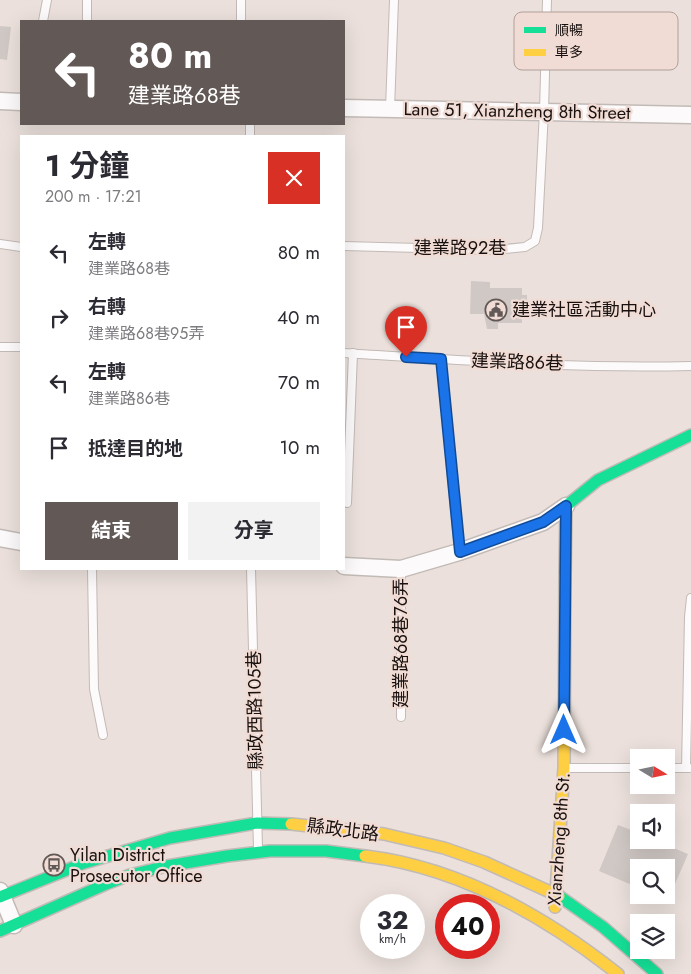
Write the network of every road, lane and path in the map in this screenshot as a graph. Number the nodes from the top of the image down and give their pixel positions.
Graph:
1 (48, 0) edge
2 (87, 0) edge
3 (241, 0) edge
4 (394, 0) edge
5 (43, 20) edge
6 (87, 20) edge
7 (241, 20) edge
8 (545, 70) edge
9 (0, 102) edge
10 (20, 102) edge
11 (345, 108) edge
12 (390, 109) junction
13 (544, 111) junction
14 (691, 115) edge
15 (0, 244) edge
16 (345, 246) edge
17 (20, 247) edge
18 (0, 346) edge
19 (20, 347) edge
20 (345, 353) edge
21 (353, 354) junction
22 (441, 359) junction
23 (691, 366) edge
24 (691, 435) edge
25 (347, 503) dead end
26 (566, 506) junction
27 (0, 538) edge
28 (20, 542) edge
29 (460, 552) junction
30 (345, 566) edge
31 (401, 569) junction
32 (92, 570) edge
33 (251, 570) edge
34 (691, 598) edge
35 (401, 717) dead end
36 (103, 735) dead end
37 (564, 768) junction
38 (630, 768) edge
39 (675, 768) edge
40 (689, 768) edge
41 (257, 823) junction
42 (258, 852) junction
43 (556, 894) junction
44 (1, 895) edge
45 (553, 926) junction
46 (7, 928) edge
47 (618, 974) edge
48 (657, 974) edge

1 - 5 lane
2 - 6 lane
3 - 7 lane
4 - 12 lane
8 - 13 lane
9 - 10 street
11 - 12 street, Lane 51, Xianzheng 8th Street
12 - 13 street, Lane 51, Xianzheng 8th Street
13 - 14 street, Lane 51, Xianzheng 8th Street
13 - 16 lane, 建業路92巷
15 - 17 lane
18 - 19 lane
20 - 21 lane, 建業路86巷
21 - 22 lane, 建業路86巷
21 - 25 lane
22 - 23 lane, 建業路86巷
22 - 29 lane
24 - 26 street
26 - 29 street
26 - 37 street, Xianzheng 8th St.
27 - 28 street
29 - 31 street
30 - 31 street
31 - 35 lane, 建業路68巷76弄
32 - 36 lane
33 - 41 lane, 縣政西路105巷
34 - 40 lane
37 - 38 lane
37 - 43 street, Xianzheng 8th St.
39 - 40 lane
41 - 42 lane, 縣政西路105巷
41 - 43 street, 縣政北路
41 - 44 street, 縣政北路
42 - 45 street, 縣政北路
42 - 46 street, 縣政北路
43 - 45 street, Xianzheng 8th St.
43 - 48 street, 縣政北路
44 - 46 street
45 - 47 street, 縣政北路

